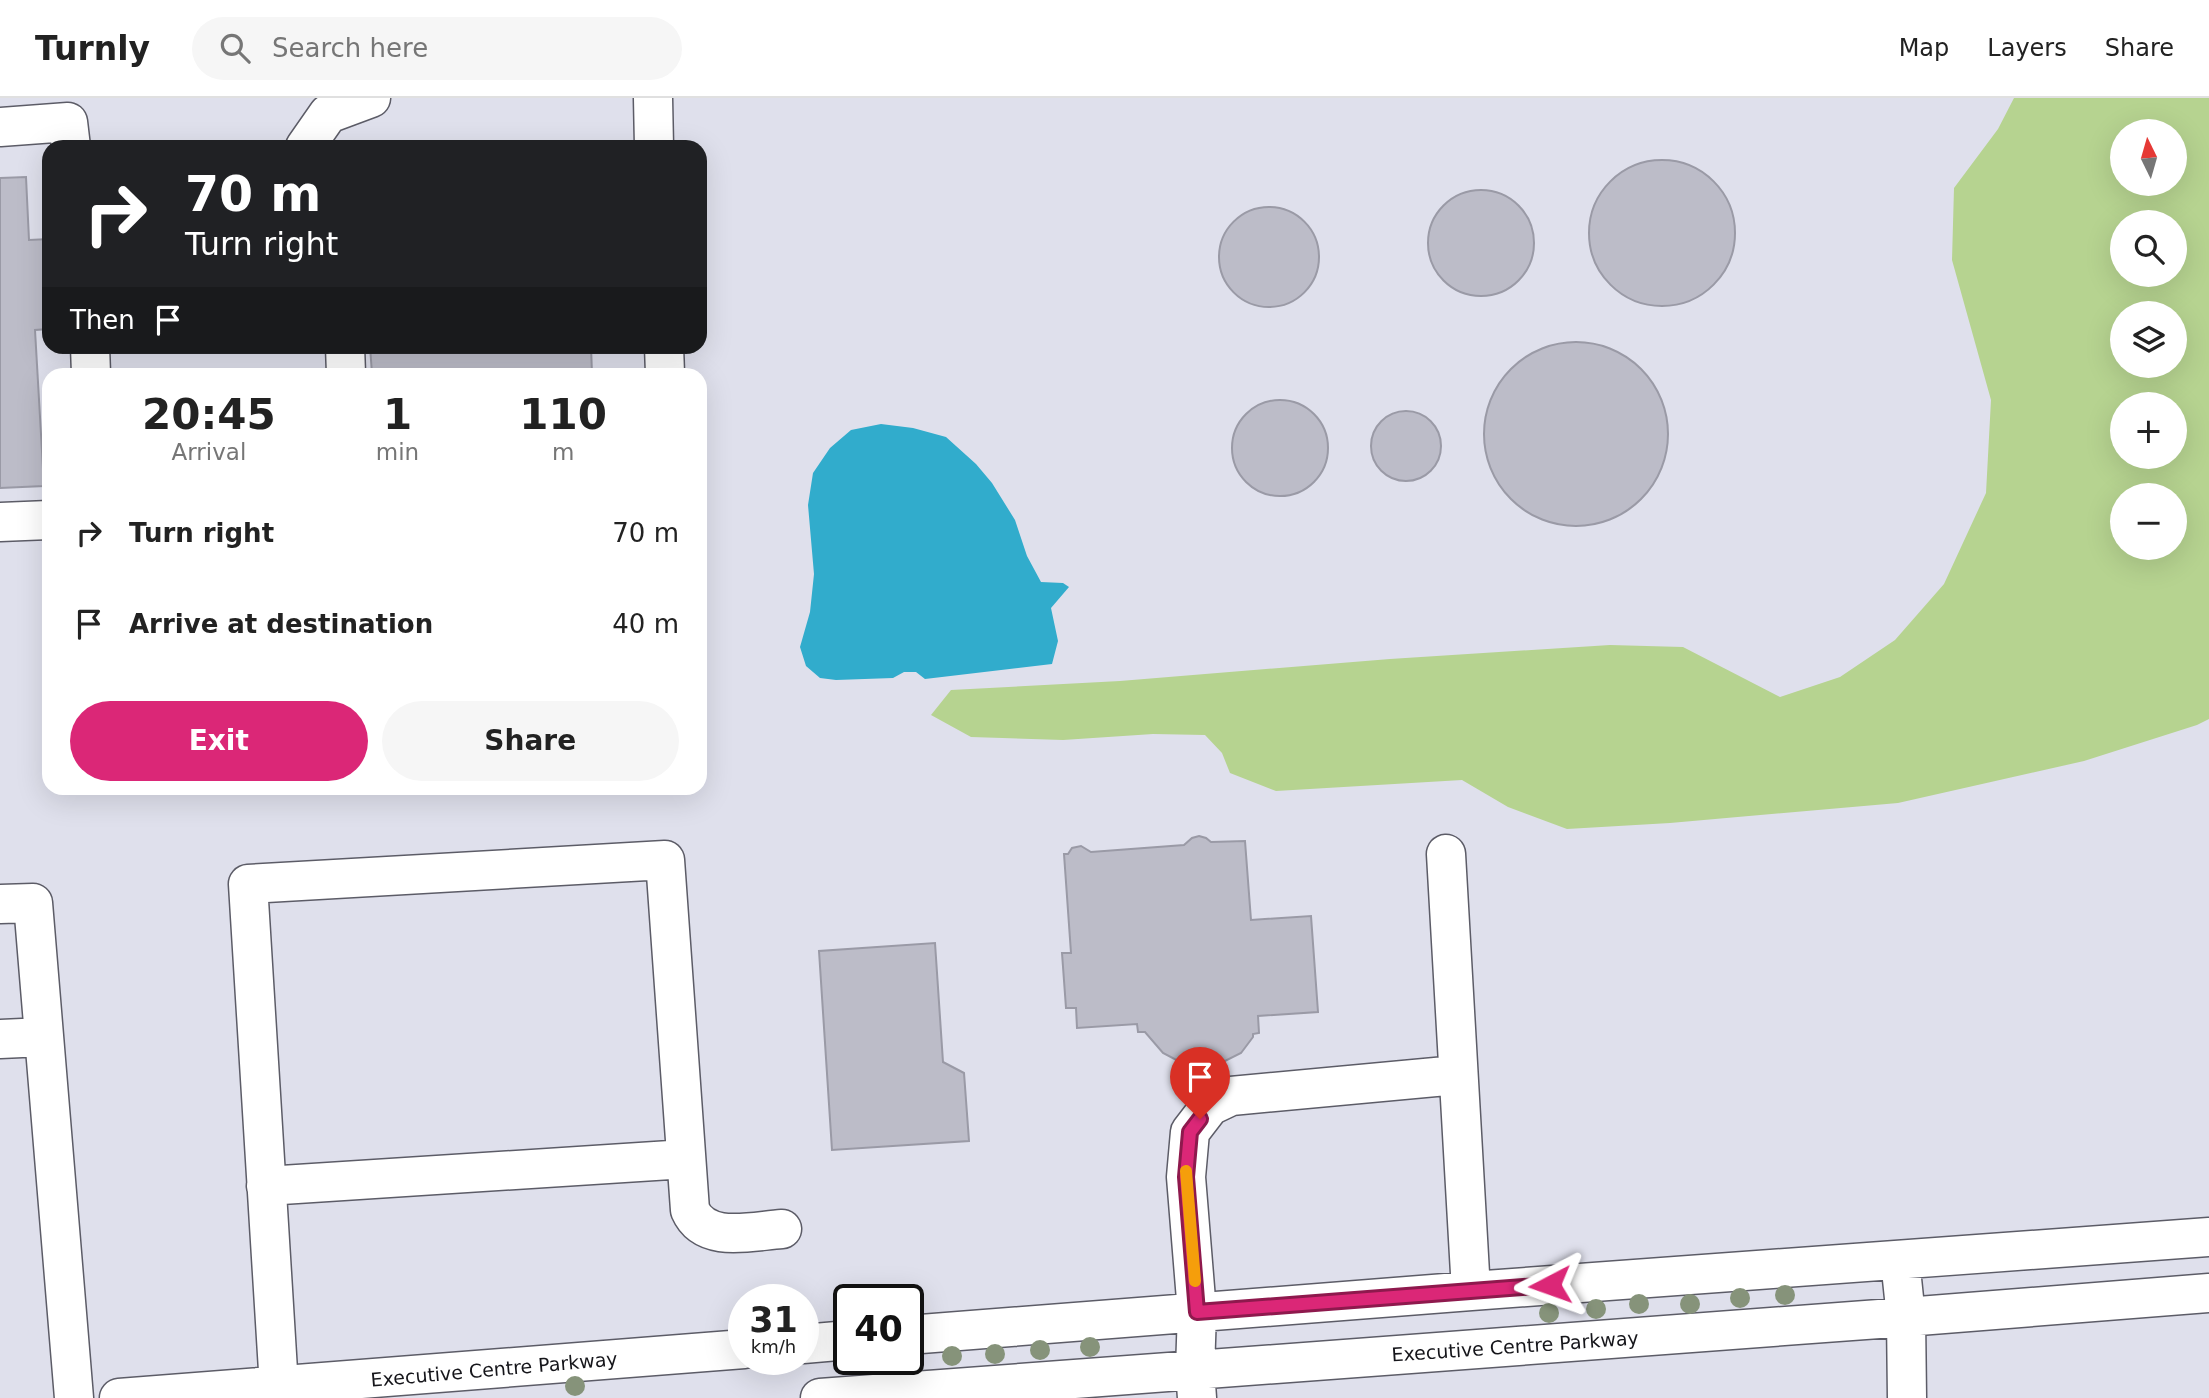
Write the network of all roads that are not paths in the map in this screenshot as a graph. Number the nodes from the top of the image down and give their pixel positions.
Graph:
1 (371, 98) edge
2 (653, 98) edge
3 (327, 106) edge
4 (0, 127) edge
5 (70, 140) edge
6 (309, 140) edge
7 (654, 140) edge
8 (42, 520) edge
9 (0, 522) edge
10 (1446, 855) dead end
11 (16, 904) edge
12 (44, 1037) junction
13 (0, 1040) edge
14 (1457, 1075) junction
15 (686, 1159) junction
16 (266, 1186) junction
17 (782, 1229) dead end
18 (2209, 1237) edge
19 (1900, 1259) junction
20 (1471, 1291) junction
21 (2209, 1293) edge
22 (1197, 1312) junction
23 (1906, 1317) junction
24 (924, 1334) edge
25 (728, 1350) edge
26 (1196, 1384) edge
27 (279, 1387) junction
28 (74, 1398) edge
29 (119, 1398) edge
30 (820, 1398) edge
31 (1907, 1398) edge

1 - 3 street
2 - 7 street
3 - 6 street
4 - 5 street
8 - 9 street
10 - 14 street
11 - 12 street
12 - 13 street
12 - 28 street
14 - 20 street
14 - 22 street
15 - 16 street
15 - 16 street
15 - 17 street
16 - 27 street
18 - 19 street
19 - 20 street
19 - 23 street
20 - 22 street
21 - 23 street, Executive Centre Parkway
22 - 24 street
22 - 26 street
23 - 26 street, Executive Centre Parkway
23 - 31 street
25 - 27 street, Executive Centre Parkway
26 - 30 street, Executive Centre Parkway
27 - 29 street, Executive Centre Parkway

